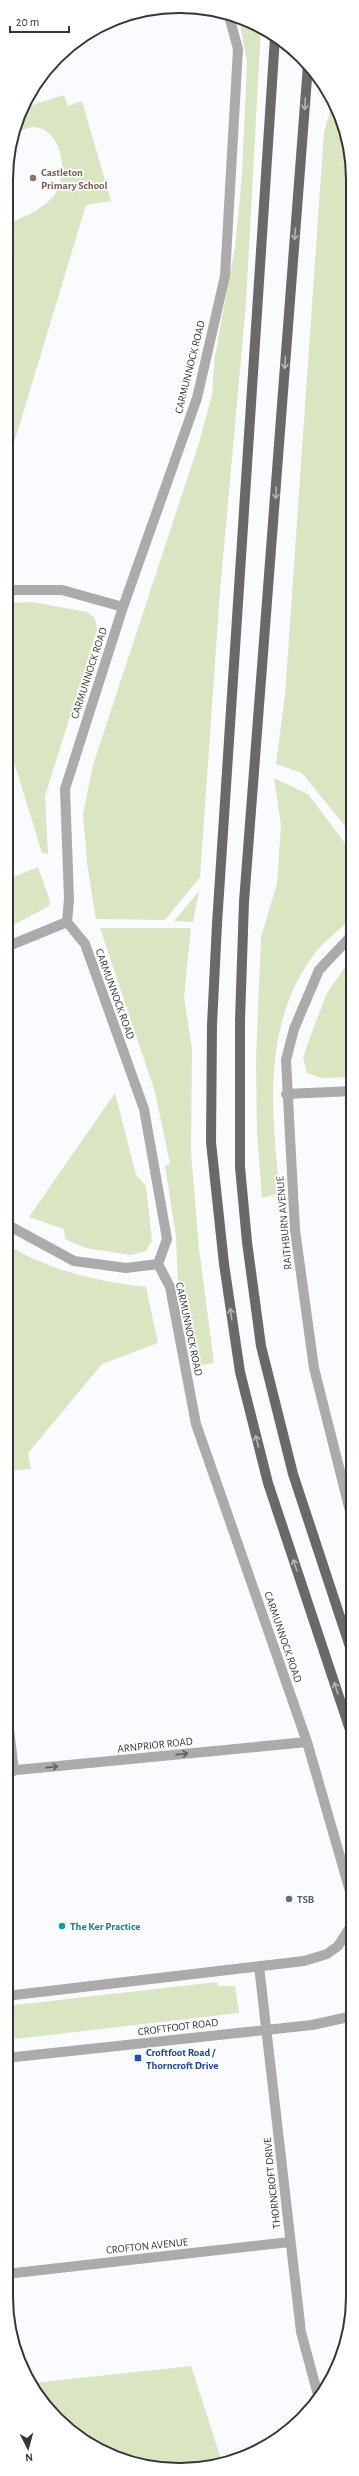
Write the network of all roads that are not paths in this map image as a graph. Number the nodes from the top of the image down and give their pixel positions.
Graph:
1 (230, 21) edge
2 (275, 43) edge
3 (307, 73) edge
4 (13, 590) edge
5 (123, 607) junction
6 (67, 922) junction
7 (346, 941) edge
8 (13, 944) edge
9 (346, 1091) edge
10 (286, 1094) junction
11 (13, 1228) edge
12 (158, 1264) junction
13 (346, 1495) edge
14 (346, 1635) edge
15 (346, 1718) edge
16 (307, 1742) junction
17 (13, 1771) edge
18 (346, 1877) edge
19 (346, 1933) edge
20 (259, 1966) junction
21 (13, 1995) edge
22 (346, 2018) edge
23 (267, 2029) junction
24 (13, 2057) edge
25 (290, 2242) junction
26 (13, 2273) edge
27 (317, 2391) edge

1 - 5 street, CARMUNNOCK ROAD
15 -> 2 main road
3 -> 14 main road
4 - 5 street
5 - 6 street, CARMUNNOCK ROAD
6 - 8 street
6 - 12 street, CARMUNNOCK ROAD
7 - 10 street, RAITHBURN AVENUE
9 - 10 street
10 - 13 street, RAITHBURN AVENUE
11 - 12 street
12 - 16 street, CARMUNNOCK ROAD
17 -> 16 street, ARNPRIOR ROAD
16 - 18 street, CARMUNNOCK ROAD
19 - 20 street, CARMUNNOCK ROAD
20 - 21 street
20 - 23 street, THORNCROFT DRIVE
22 - 23 street, CROFTFOOT ROAD
23 - 24 street, CROFTFOOT ROAD
23 - 25 street, THORNCROFT DRIVE
25 - 26 street, CROFTON AVENUE
25 - 27 street, THORNCROFT DRIVE

